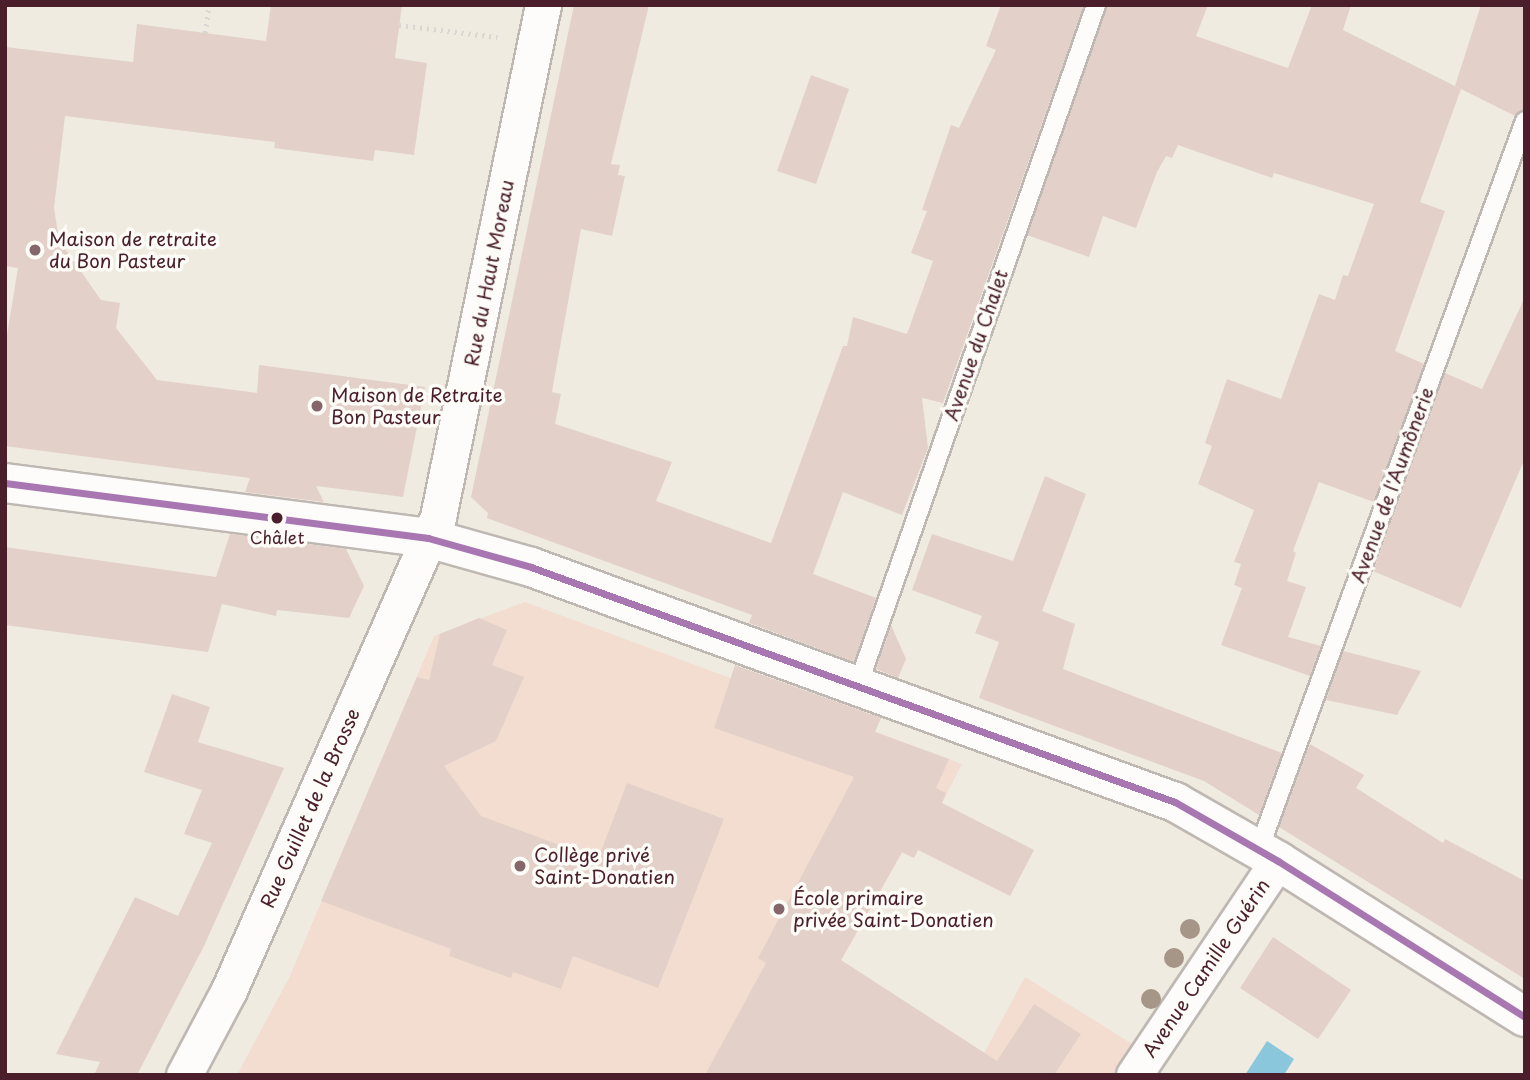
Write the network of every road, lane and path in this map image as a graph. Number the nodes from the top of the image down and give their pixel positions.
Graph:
1 (209, 5) edge
2 (543, 5) edge
3 (1096, 5) edge
4 (399, 25) dead end
5 (205, 33) dead end
6 (536, 42) junction
7 (1525, 121) edge
8 (5, 483) edge
9 (428, 538) junction
10 (859, 685) junction
11 (1268, 855) junction
12 (1525, 1017) edge
13 (184, 1075) edge
14 (1134, 1075) edge

1 - 5 path
2 - 6 street, Rue du Haut Moreau
3 - 10 lane, Avenue du Chalet
4 - 6 path
6 - 9 street, Rue du Haut Moreau
7 - 11 lane, Avenue de l'Aumônerie
8 - 9 street
9 - 10 street
9 - 13 street, Rue Guillet de la Brosse
10 - 11 street
11 - 12 street
11 - 14 street, Avenue Camille Guérin

